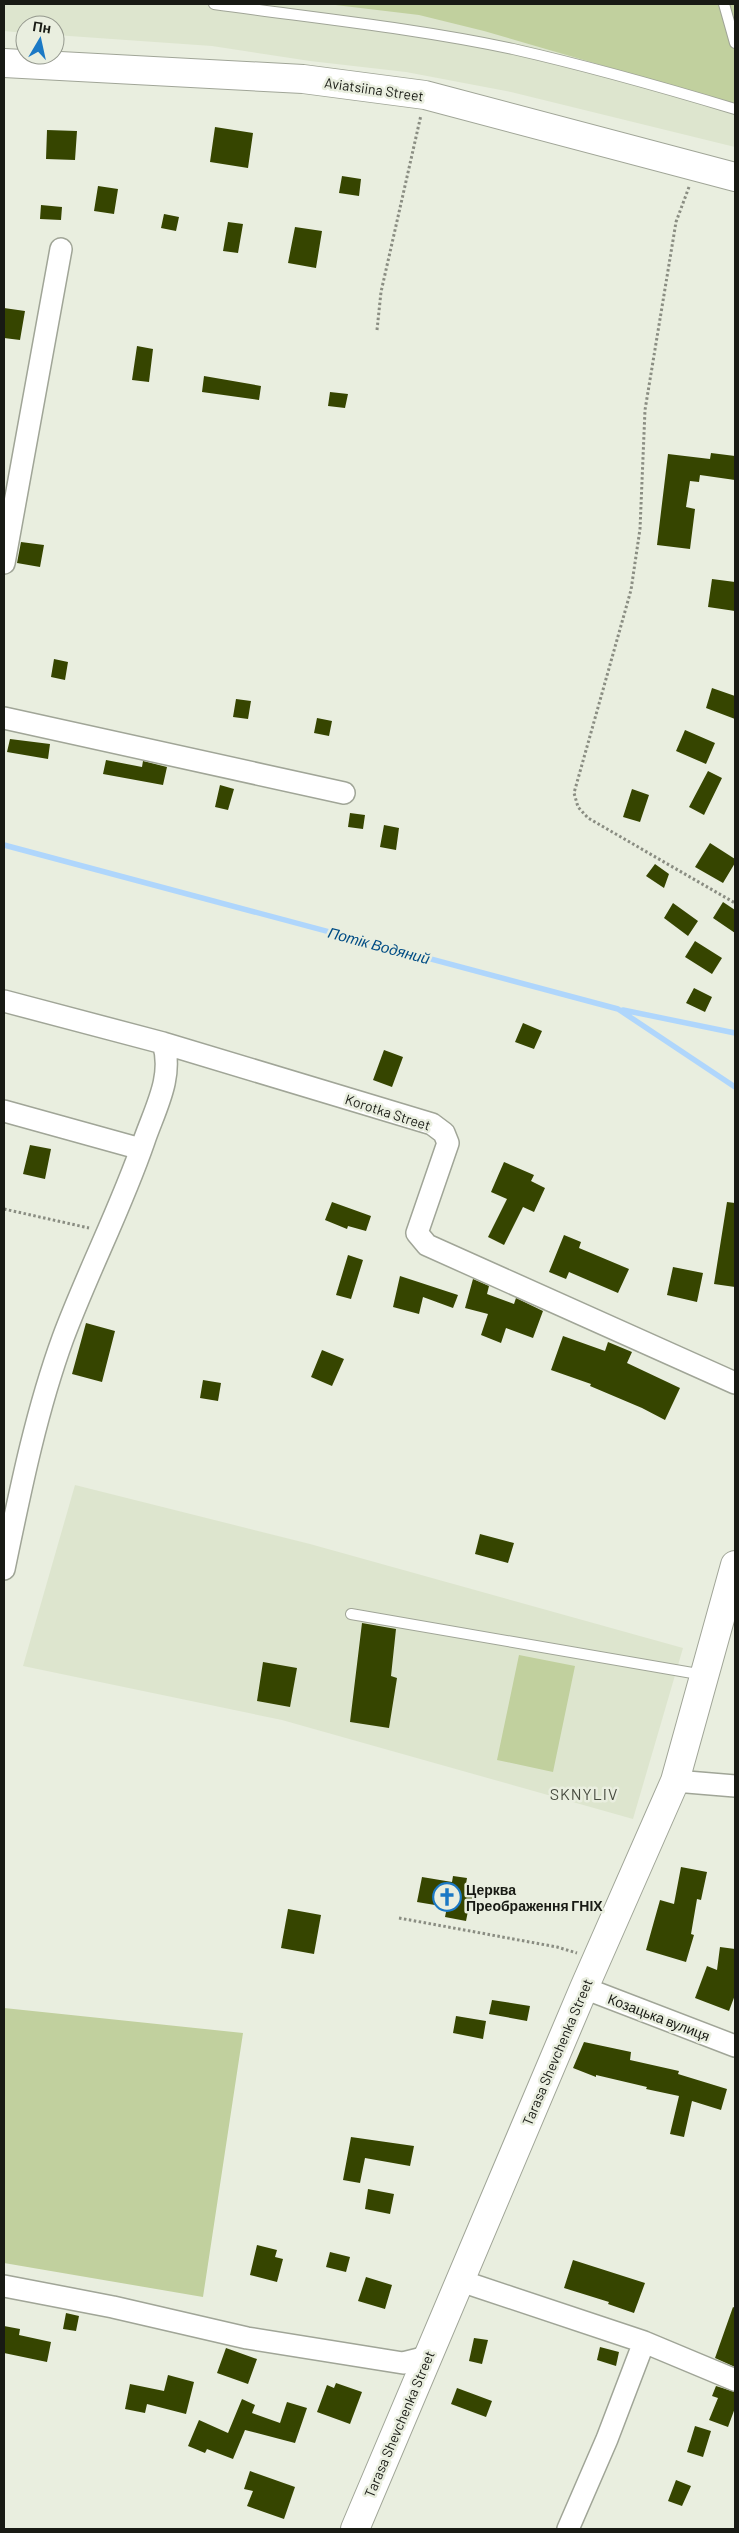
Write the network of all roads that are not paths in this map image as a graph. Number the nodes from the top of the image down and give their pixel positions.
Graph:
1 (214, 4) edge
2 (724, 4) edge
3 (735, 43) edge
4 (4, 63) edge
5 (735, 109) edge
6 (735, 177) edge
7 (61, 249) dead end
8 (4, 562) edge
9 (4, 718) edge
10 (344, 793) dead end
11 (4, 1001) edge
12 (163, 1043) junction
13 (4, 1111) edge
14 (141, 1148) junction
15 (735, 1383) edge
16 (735, 1566) edge
17 (4, 1569) edge
18 (351, 1614) dead end
19 (704, 1675) junction
20 (675, 1781) junction
21 (735, 1786) edge
22 (584, 1988) junction
23 (735, 2046) edge
24 (461, 2281) junction
25 (4, 2286) edge
26 (644, 2342) junction
27 (427, 2358) junction
28 (735, 2380) edge
29 (355, 2529) edge
30 (568, 2529) edge

1 - 5 lane
2 - 3 lane
4 - 6 street, Aviatsiina Street
7 - 8 street
9 - 10 street
11 - 12 street, Korotka Street
12 - 14 street
12 - 15 street, Korotka Street
13 - 14 street
14 - 17 street
16 - 19 street, Tarasa Shevchenka Street
18 - 19 lane
19 - 20 street, Tarasa Shevchenka Street
20 - 21 street
20 - 22 street, Tarasa Shevchenka Street
22 - 23 street, Козацька вулиця
22 - 24 street, Tarasa Shevchenka Street
24 - 26 street
24 - 27 street, Tarasa Shevchenka Street
25 - 27 street
26 - 28 street
26 - 30 street
27 - 29 street, Tarasa Shevchenka Street

